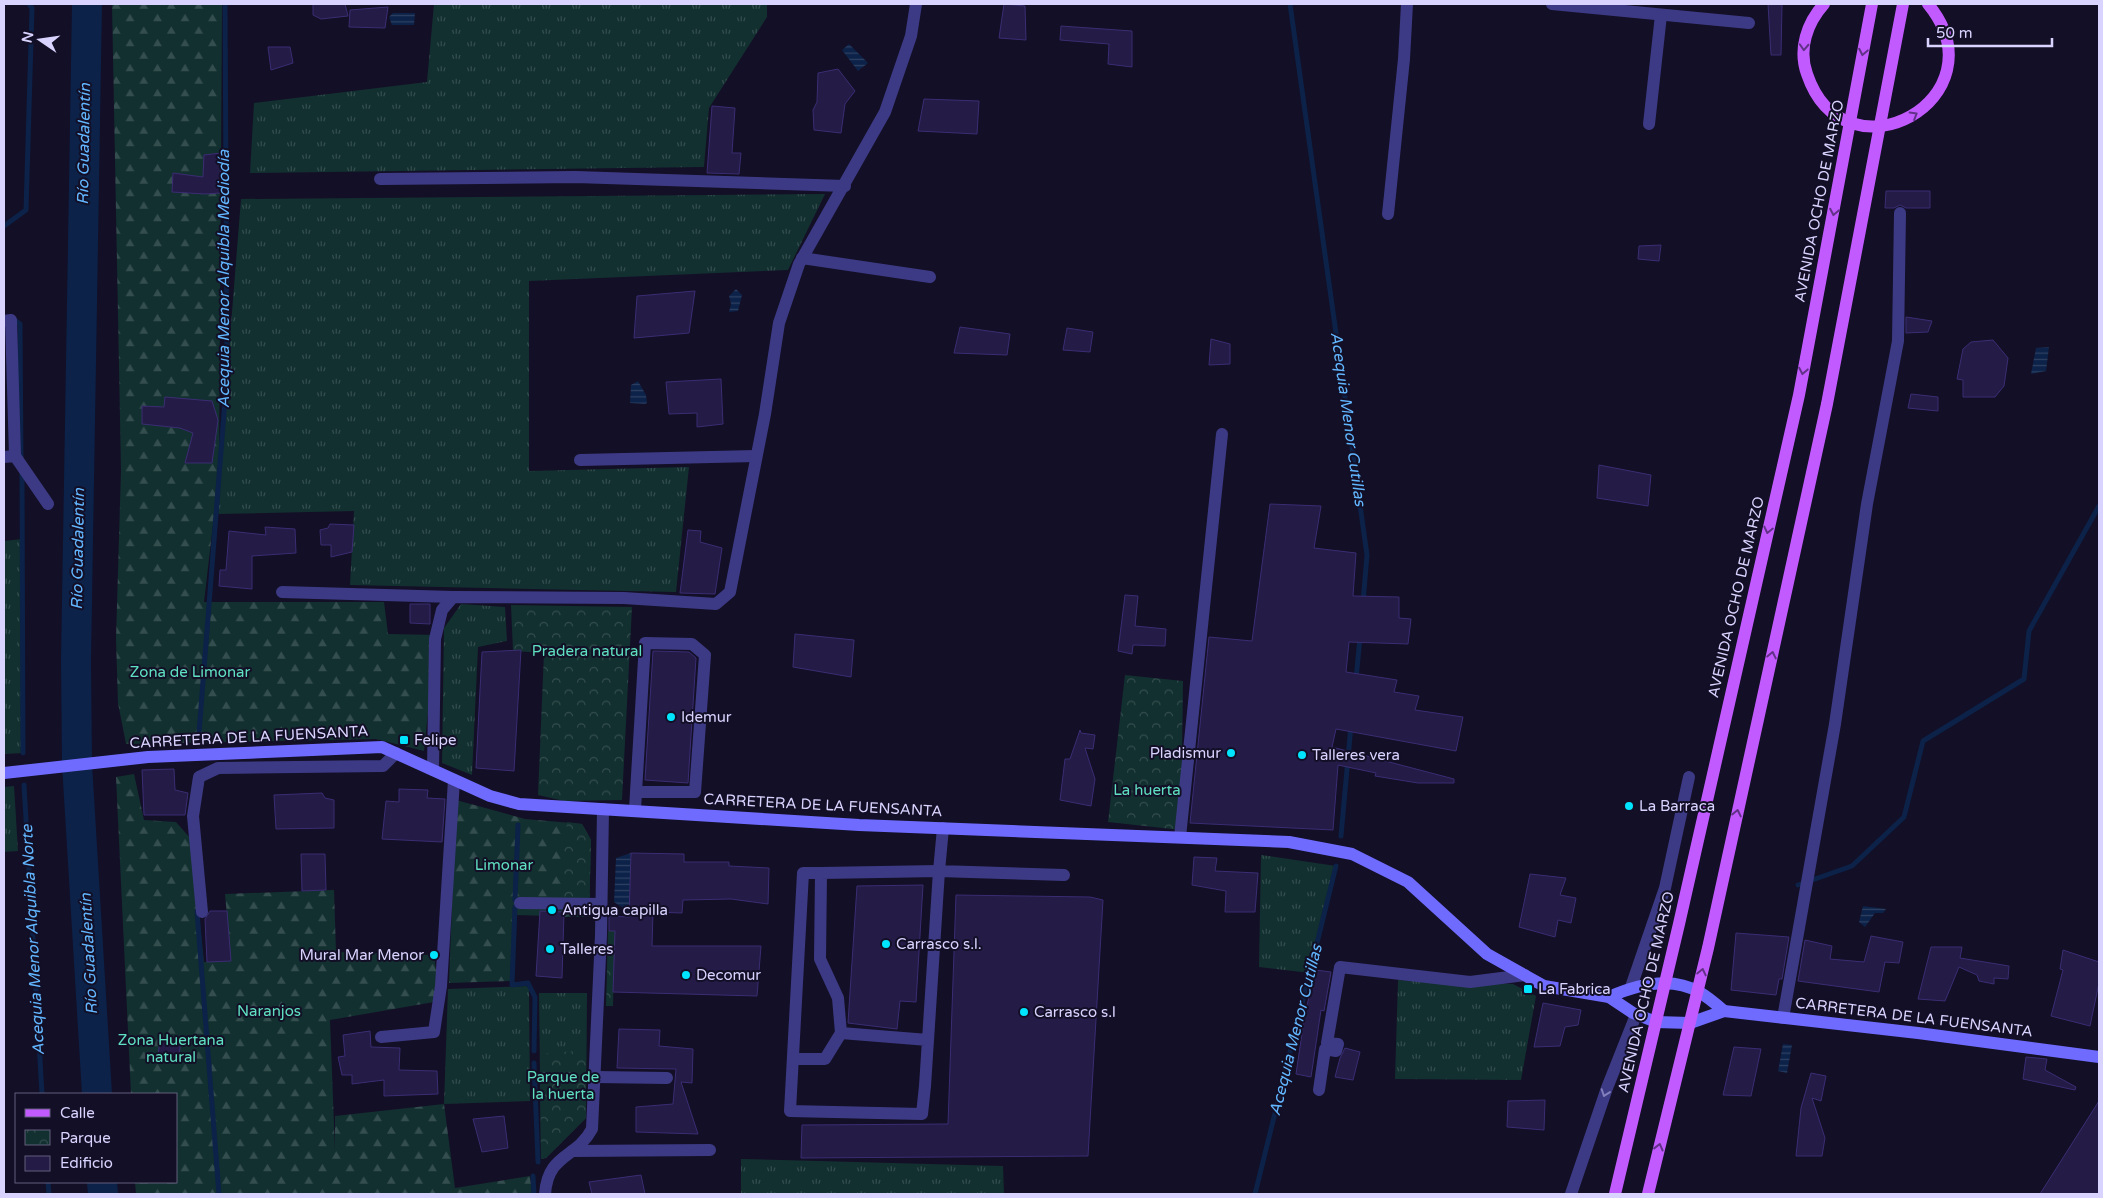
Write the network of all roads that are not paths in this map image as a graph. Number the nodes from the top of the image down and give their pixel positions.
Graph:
1 (916, 4) edge
2 (1407, 4) edge
3 (1552, 4) edge
4 (1824, 4) edge
5 (1872, 4) edge
6 (1903, 4) edge
7 (1928, 4) edge
8 (1661, 15) junction
9 (1749, 23) dead end
10 (1851, 122) junction
11 (1649, 124) dead end
12 (1881, 127) junction
13 (380, 179) dead end
14 (845, 186) junction
15 (1900, 213) dead end
16 (1388, 214) dead end
17 (802, 258) junction
18 (930, 277) dead end
19 (4, 321) edge
20 (1222, 434) dead end
21 (756, 456) junction
22 (9, 457) edge
23 (580, 460) dead end
24 (48, 504) dead end
25 (282, 592) dead end
26 (453, 597) junction
27 (396, 753) junction
28 (433, 770) junction
29 (4, 773) edge
30 (1689, 777) dead end
31 (454, 780) junction
32 (636, 792) junction
33 (603, 809) junction
34 (635, 810) junction
35 (943, 828) junction
36 (1180, 837) junction
37 (940, 872) junction
38 (821, 873) junction
39 (1064, 875) dead end
40 (520, 903) dead end
41 (601, 904) junction
42 (202, 912) dead end
43 (1525, 975) junction
44 (1665, 983) junction
45 (1631, 987) junction
46 (1698, 991) junction
47 (1609, 997) junction
48 (1724, 1011) junction
49 (1636, 1015) junction
50 (1783, 1018) junction
51 (1656, 1022) junction
52 (1690, 1023) junction
53 (841, 1033) junction
54 (381, 1038) dead end
55 (2099, 1058) edge
56 (793, 1059) junction
57 (596, 1077) junction
58 (667, 1078) dead end
59 (1320, 1090) dead end
60 (710, 1150) dead end
61 (572, 1151) junction
62 (545, 1194) edge
63 (1571, 1194) edge
64 (1615, 1194) edge
65 (1648, 1194) edge

1 - 14 street
2 - 16 street
3 - 8 street
4 -> 10 main road
5 -> 10 main road, AVENIDA OCHO DE MARZO
6 - 12 main road
12 -> 7 main road
8 - 9 street
8 - 11 street
10 - 12 main road
10 -> 44 main road, AVENIDA OCHO DE MARZO
46 -> 12 main road
13 - 14 street
14 - 17 street
15 - 50 street
17 - 18 street
17 - 21 street
19 - 22 street
20 - 36 street
21 - 23 street
21 - 26 street
22 - 24 street
25 - 26 street
26 - 28 street
27 - 28 main road, CARRETERA DE LA FUENSANTA
27 - 29 main road, CARRETERA DE LA FUENSANTA
27 - 42 street
28 - 31 main road, CARRETERA DE LA FUENSANTA
30 - 45 street
31 - 33 main road, CARRETERA DE LA FUENSANTA
31 - 54 street
32 - 32 street
32 - 34 street
33 - 34 main road, CARRETERA DE LA FUENSANTA
33 - 41 street
34 - 35 main road, CARRETERA DE LA FUENSANTA
35 - 36 main road, CARRETERA DE LA FUENSANTA
35 - 37 street
36 - 43 main road, CARRETERA DE LA FUENSANTA
37 - 38 street
37 - 39 street
37 - 53 street
37 - 56 street
38 - 53 street
38 - 56 street
40 - 41 street
41 - 57 street
43 - 47 main road, CARRETERA DE LA FUENSANTA
43 - 59 street
44 - 45 main road
44 - 46 main road
44 - 51 main road, AVENIDA OCHO DE MARZO
45 - 47 main road
46 - 48 main road
46 - 52 main road
47 - 49 main road
48 - 50 main road, CARRETERA DE LA FUENSANTA
48 - 52 main road
49 - 51 main road
49 -> 63 street
50 - 55 main road, CARRETERA DE LA FUENSANTA
51 - 52 main road
51 - 64 main road, AVENIDA OCHO DE MARZO
65 -> 52 main road
53 - 56 street
57 - 58 street
57 - 61 street
60 - 61 street
61 - 62 street

